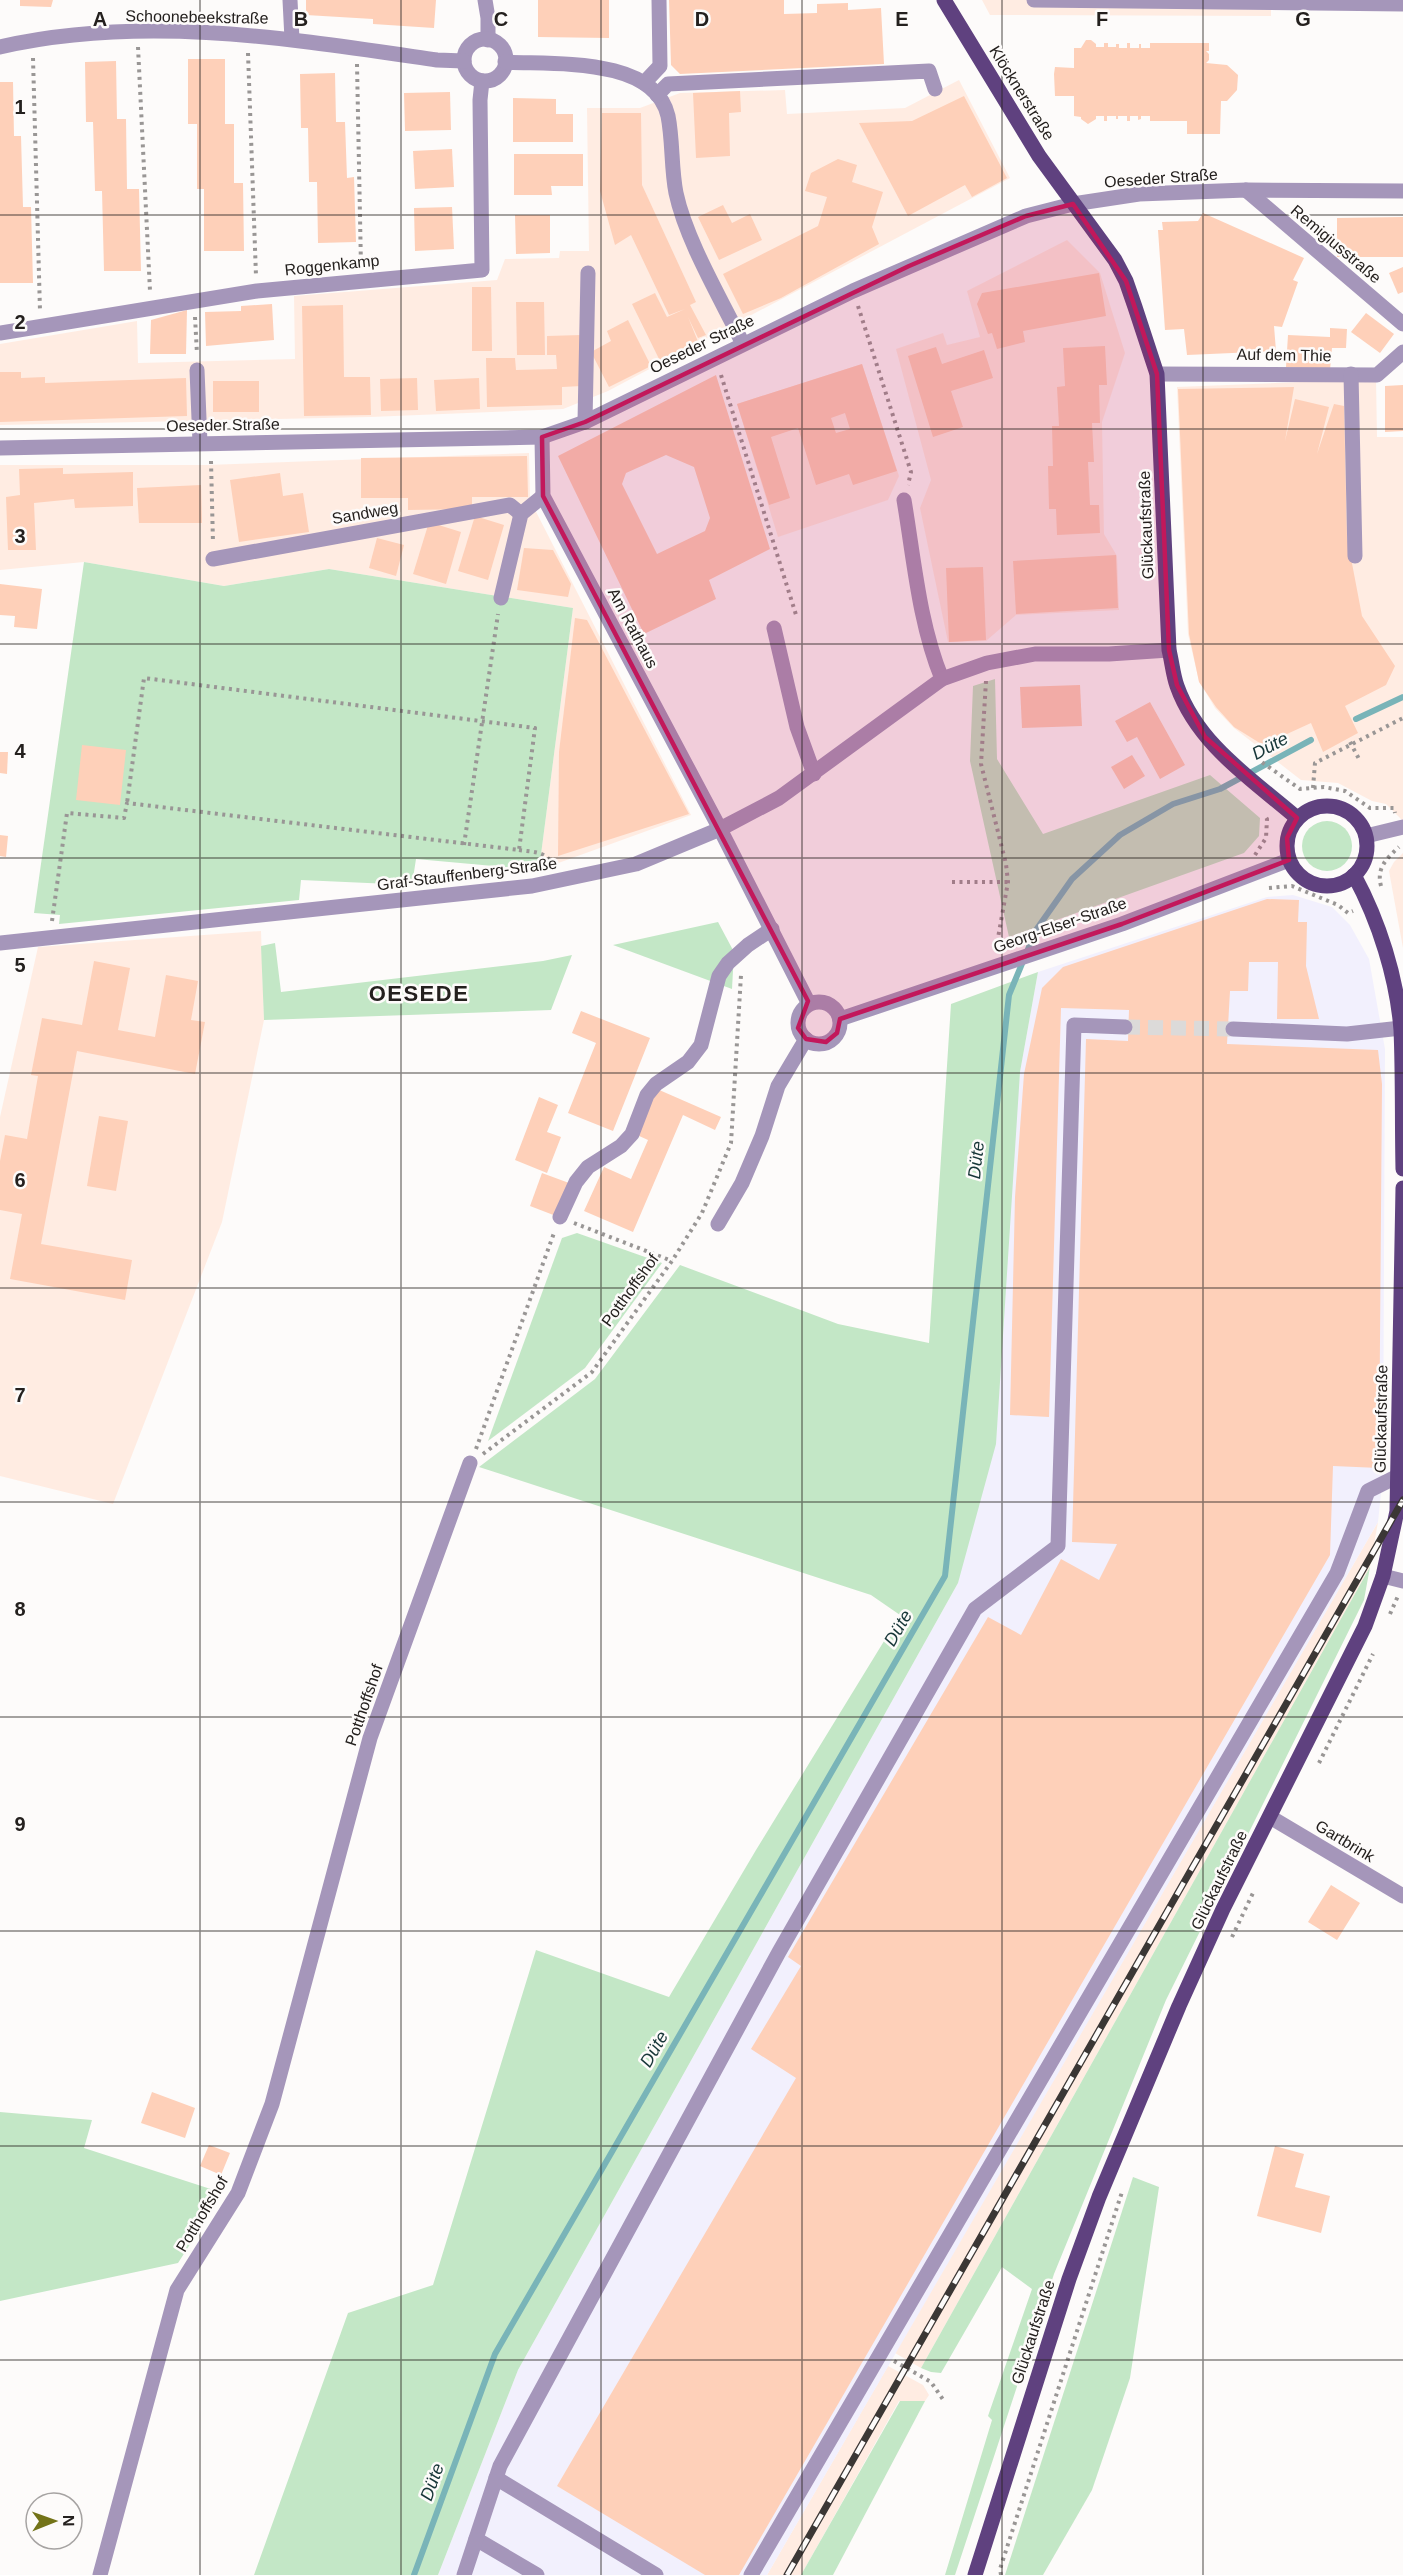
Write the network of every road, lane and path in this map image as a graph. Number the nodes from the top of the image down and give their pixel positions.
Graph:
1 (290, 0) edge
2 (484, 0) edge
3 (659, 0) edge
4 (944, 0) edge
5 (1034, 0) edge
6 (1403, 4) edge
7 (138, 31) junction
8 (248, 34) junction
9 (33, 39) junction
10 (292, 39) junction
11 (488, 40) junction
12 (0, 47) edge
13 (356, 48) junction
14 (464, 61) junction
15 (505, 62) junction
16 (482, 81) junction
17 (644, 83) junction
18 (935, 89) dead end
19 (657, 95) junction
20 (1246, 190) junction
21 (1403, 191) edge
22 (1072, 204) junction
23 (588, 273) dead end
24 (361, 280) junction
25 (256, 291) junction
26 (853, 291) junction
27 (195, 300) junction
28 (151, 308) junction
29 (1403, 324) edge
30 (41, 326) junction
31 (0, 333) edge
32 (742, 344) junction
33 (1403, 352) edge
34 (713, 358) junction
35 (197, 370) joint
36 (1157, 374) junction
37 (1351, 374) junction
38 (585, 422) junction
39 (542, 437) junction
40 (205, 443) junction
41 (0, 448) edge
42 (543, 496) junction
43 (904, 500) joint
44 (521, 514) junction
45 (1355, 556) dead end
46 (213, 559) joint
47 (501, 598) joint
48 (797, 618) dead end
49 (774, 628) dead end
50 (1169, 650) junction
51 (987, 663) junction
52 (942, 679) junction
53 (1403, 717) edge
54 (483, 721) junction
55 (1350, 744) junction
56 (1359, 759) dead end
57 (814, 774) junction
58 (1276, 774) dead end
59 (1313, 788) junction
60 (127, 803) junction
61 (1394, 808) dead end
62 (1263, 813) dead end
63 (1297, 818) junction
64 (1403, 827) edge
65 (720, 829) junction
66 (1366, 836) junction
67 (465, 845) junction
68 (1402, 845) edge
69 (519, 850) junction
70 (541, 853) dead end
71 (1254, 853) dead end
72 (1289, 860) junction
73 (1354, 875) junction
74 (952, 882) dead end
75 (1008, 882) junction
76 (1268, 888) dead end
77 (1382, 888) dead end
78 (1348, 913) dead end
79 (772, 929) junction
80 (50, 937) junction
81 (0, 943) edge
82 (742, 952) junction
83 (993, 968) junction
84 (809, 1004) junction
85 (840, 1019) junction
86 (1125, 1027) tunnel mouth
87 (1233, 1029) tunnel mouth
88 (1401, 1029) junction
89 (806, 1039) junction
90 (1403, 1169) edge
91 (1403, 1188) edge
92 (560, 1218) junction
93 (718, 1224) dead end
94 (672, 1261) junction
95 (471, 1463) junction
96 (1398, 1476) junction
97 (1383, 1576) junction
98 (1401, 1588) edge
99 (1389, 1617) dead end
100 (1374, 1650) dead end
101 (1317, 1765) dead end
102 (1270, 1817) junction
103 (1256, 1888) dead end
104 (1403, 1896) edge
105 (1231, 1939) dead end
106 (1124, 2187) dead end
107 (881, 2353) junction
108 (944, 2401) dead end
109 (496, 2478) junction
110 (476, 2539) junction
111 (100, 2575) edge
112 (464, 2575) edge
113 (537, 2575) edge
114 (656, 2575) edge
115 (751, 2575) edge
116 (975, 2575) edge
117 (1002, 2575) edge

1 - 10 street
2 - 11 street
3 - 17 street
4 - 22 main road, Klöcknerstraße
5 - 6 street
7 - 8 street, Schoonebeekstraße
7 - 9 street, Schoonebeekstraße
7 - 28 path
8 - 10 street, Schoonebeekstraße
8 - 25 path
9 - 12 street, Schoonebeekstraße
9 - 30 path
10 - 13 street, Schoonebeekstraße
11 - 14 street
11 - 15 street
13 - 14 street, Schoonebeekstraße
13 - 24 path
14 - 16 street
15 - 16 street
15 - 17 street
16 - 24 street, Roggenkamp
17 - 19 street
18 - 19 street
19 - 32 street
20 - 21 street, Oeseder Straße
20 - 22 street, Oeseder Straße
20 - 29 street, Remigiusstraße
22 - 26 street, Oeseder Straße
22 - 36 main road, Glückaufstraße
23 - 38 street
24 - 25 street, Roggenkamp
25 - 27 street, Roggenkamp
26 - 32 street, Oeseder Straße
26 - 43 path
27 - 28 street, Roggenkamp
27 - 35 path
28 - 30 street, Roggenkamp
30 - 31 street, Roggenkamp
32 - 34 street, Oeseder Straße
33 - 37 street, Auf dem Thie
34 - 38 street, Oeseder Straße
34 - 48 path
35 - 40 street
36 - 37 street, Auf dem Thie
36 - 50 main road, Glückaufstraße
37 - 45 street
38 - 39 street, Oeseder Straße
39 - 40 street, Oeseder Straße
39 - 42 street, Am Rathaus
40 - 41 street, Oeseder Straße
40 - 46 path
42 - 44 street
42 - 65 street, Am Rathaus
43 - 52 street
44 - 46 street, Sandweg
44 - 47 street
47 - 54 path
49 - 57 street
50 - 51 street, Graf-Stauffenberg-Straße
50 - 63 main road, Glückaufstraße
51 - 52 street, Graf-Stauffenberg-Straße
51 - 75 path
52 - 57 street, Graf-Stauffenberg-Straße
53 - 55 path
54 - 60 path
54 - 67 path
54 - 69 path
55 - 56 path
55 - 59 path
57 - 65 street, Graf-Stauffenberg-Straße
58 - 59 path
59 - 61 path
60 - 67 path
60 - 80 path
62 - 71 path
63 - 66 main road
63 - 72 main road
64 - 66 street
65 - 79 street
65 - 80 street, Graf-Stauffenberg-Straße
66 - 73 main road
67 - 69 path
68 - 77 path
69 - 70 path
72 - 73 main road
72 - 83 street, Georg-Elser-Straße
73 - 88 main road
74 - 75 path
75 - 83 path
76 - 78 path
79 - 82 street
79 - 84 street
80 - 81 street, Graf-Stauffenberg-Straße
82 - 92 street
82 - 94 path, Potthoffshof
83 - 85 street, Georg-Elser-Straße
84 - 85 street
84 - 89 street
85 - 89 street
86 - 109 street
87 - 88 street
88 - 90 main road
89 - 93 street
91 - 96 main road, Glückaufstraße
92 - 94 path
92 - 95 path
94 - 95 path, Potthoffshof
95 - 111 street, Potthoffshof
96 - 97 main road, Glückaufstraße
96 - 107 street
97 - 98 street
97 - 102 main road, Glückaufstraße
98 - 99 path
100 - 101 path
102 - 104 street, Gartbrink
102 - 116 main road, Glückaufstraße
103 - 105 path
106 - 117 path
107 - 108 path
107 - 115 street
109 - 110 street
109 - 114 street
110 - 112 street
110 - 113 street

